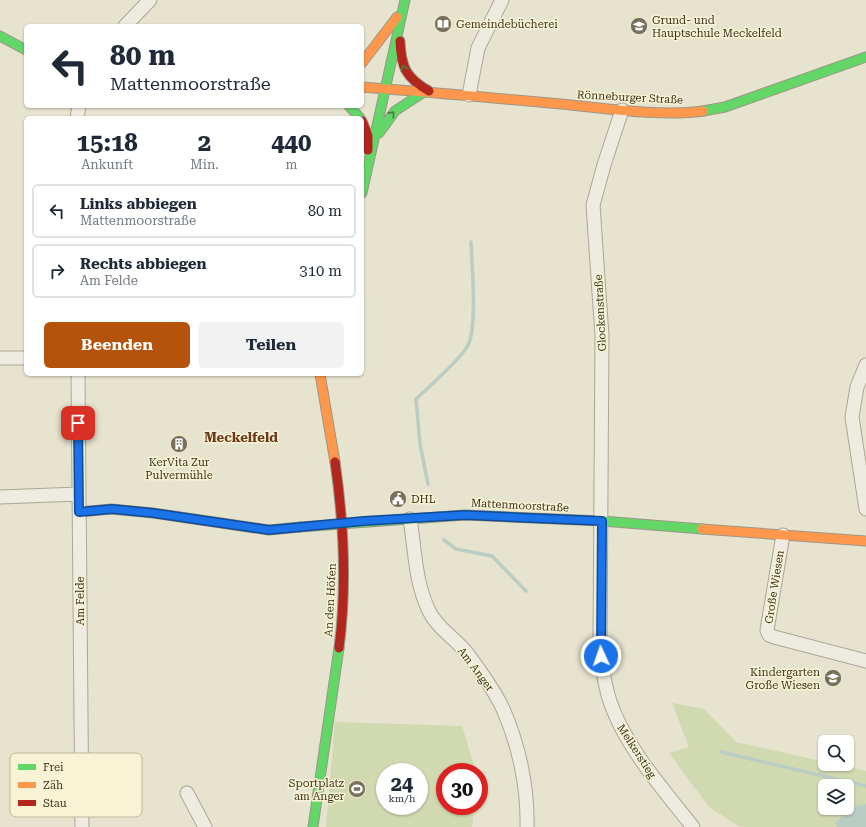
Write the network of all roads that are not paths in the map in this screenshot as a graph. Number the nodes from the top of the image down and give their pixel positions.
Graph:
1 (150, 0) edge
2 (502, 0) edge
3 (404, 4) edge
4 (127, 24) edge
5 (399, 27) junction
6 (0, 36) edge
7 (24, 49) edge
8 (866, 57) edge
9 (364, 60) edge
10 (364, 87) edge
11 (385, 89) junction
12 (428, 92) junction
13 (469, 95) junction
14 (351, 108) edge
15 (622, 110) junction
16 (358, 116) edge
17 (364, 126) edge
18 (372, 147) junction
19 (369, 164) junction
20 (364, 185) edge
21 (0, 358) edge
22 (24, 358) edge
23 (866, 365) edge
24 (78, 376) edge
25 (320, 376) edge
26 (79, 494) junction
27 (0, 497) edge
28 (866, 509) edge
29 (79, 512) junction
30 (410, 519) junction
31 (602, 521) junction
32 (342, 522) junction
33 (783, 535) junction
34 (866, 540) edge
35 (866, 661) edge
36 (81, 753) edge
37 (187, 794) dead end
38 (82, 817) edge
39 (82, 827) edge
40 (205, 827) edge
41 (313, 827) edge
42 (527, 827) edge
43 (692, 827) edge

1 - 4 street
2 - 13 street
3 - 5 street
3 - 9 street
5 - 11 street
12 -> 5 street
6 - 7 street
8 - 15 street, Rönneburger Straße
10 - 11 street, Rönneburger Straße
11 - 12 street, Rönneburger Straße
11 - 18 street
12 - 13 street, Rönneburger Straße
18 -> 12 street
13 - 15 street, Rönneburger Straße
14 - 16 street
15 - 31 street, Glockenstraße
17 - 19 street
18 - 19 street
19 - 20 street
21 - 22 street
23 - 28 street
24 - 26 street, Am Felde
25 - 32 street, An den Höfen
26 - 27 street
26 - 29 street, Am Felde
29 - 32 street, Mattenmoorstraße
29 - 36 street, Am Felde
30 - 31 street, Mattenmoorstraße
30 - 32 street, Mattenmoorstraße
30 - 42 street, Am Anger
31 - 33 street, Mattenmoorstraße
31 - 43 street, Melkerstieg
32 - 41 street, An den Höfen
33 - 34 street, Mattenmoorstraße
33 - 35 street, Große Wiesen
37 - 40 street
38 - 39 street, Am Felde

